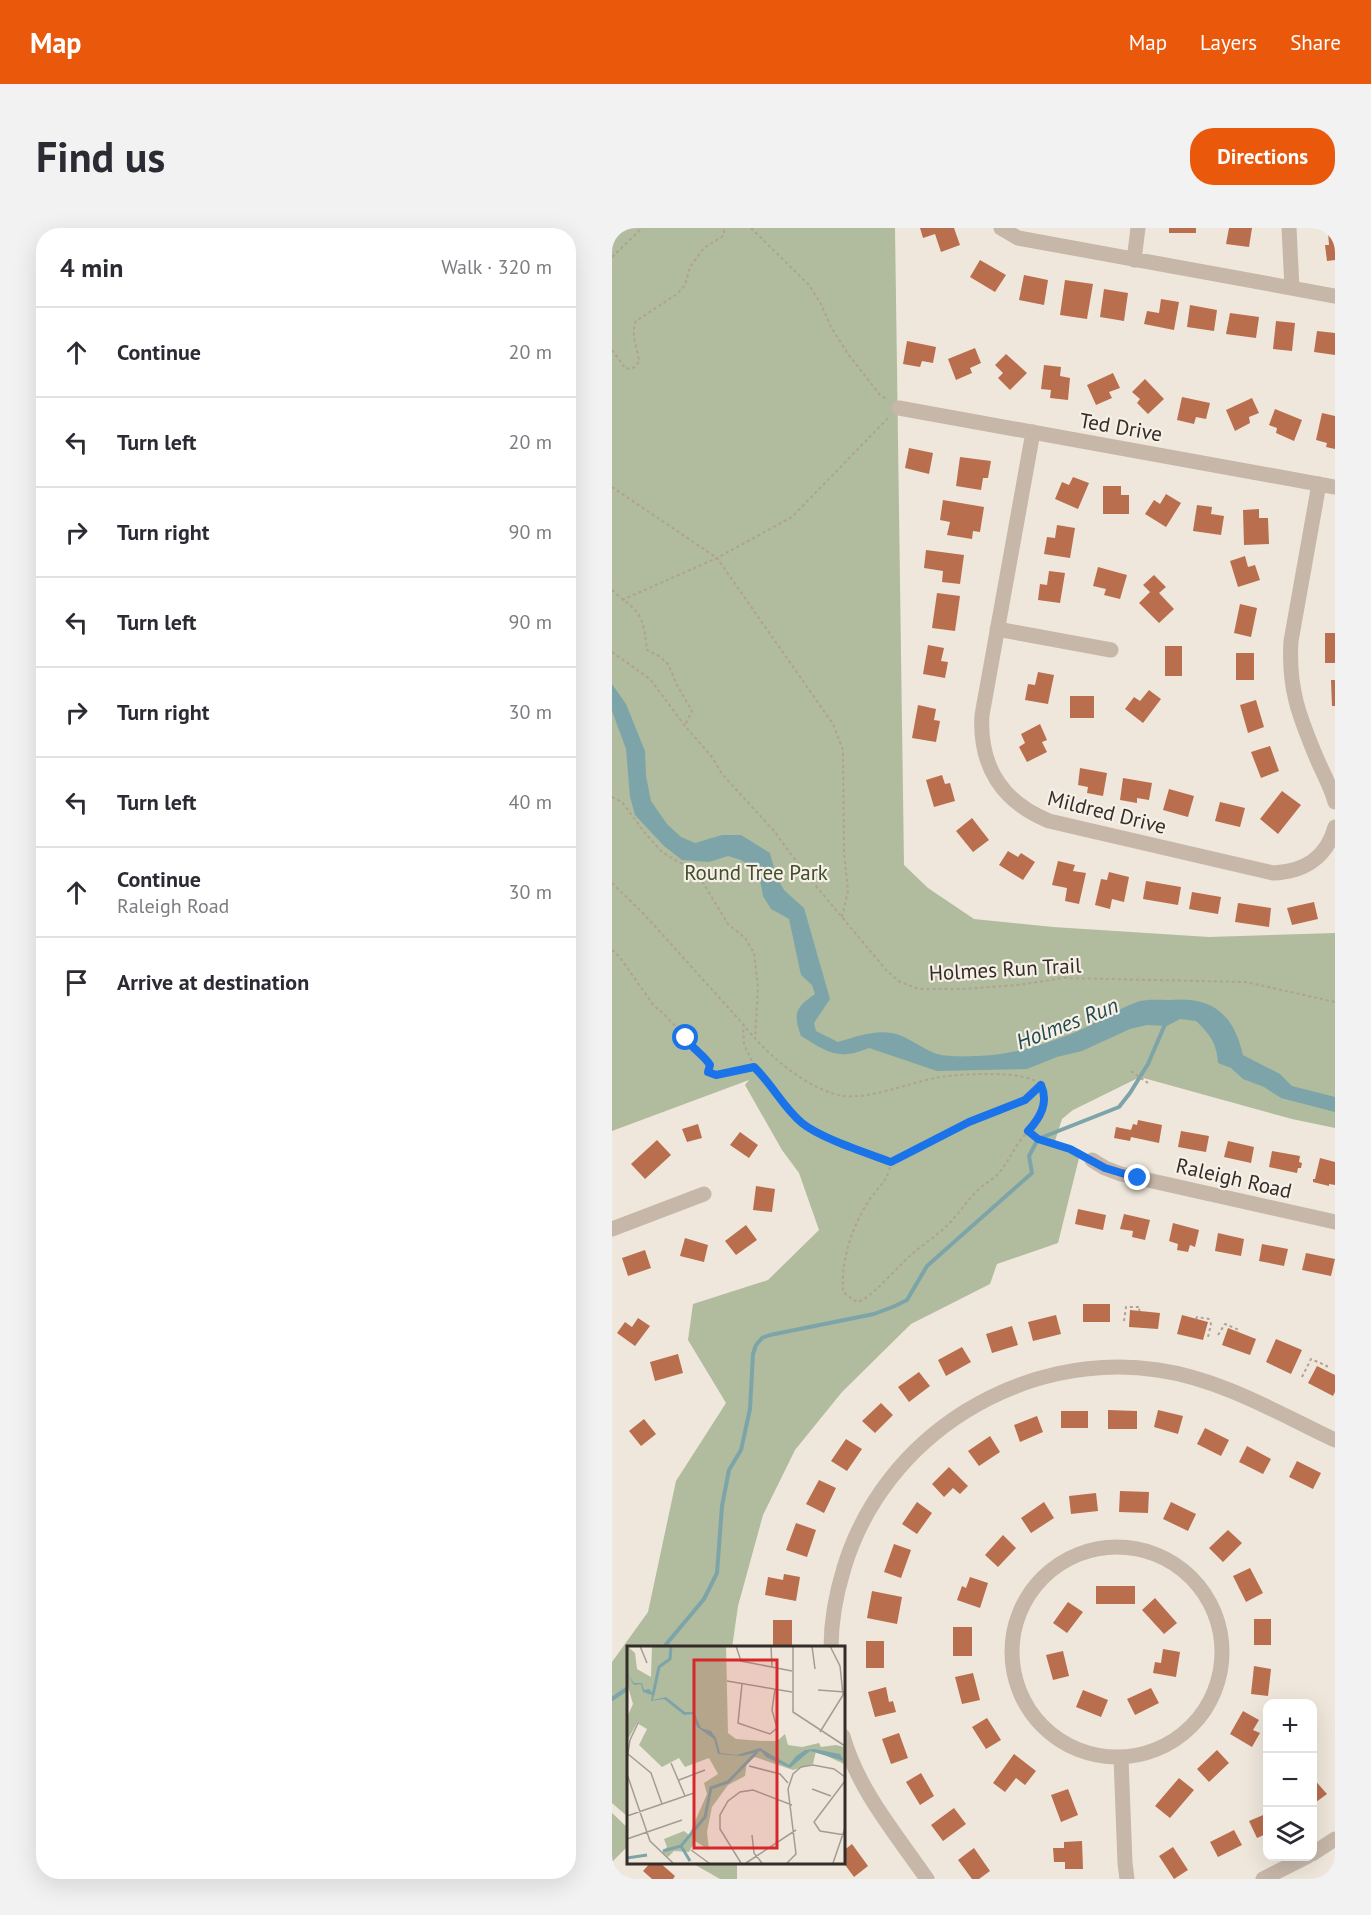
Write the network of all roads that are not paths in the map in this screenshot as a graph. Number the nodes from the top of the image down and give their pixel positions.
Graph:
1 (1002, 228) edge
2 (1138, 228) edge
3 (1289, 228) edge
4 (1134, 260) junction
5 (1292, 288) junction
6 (1335, 296) edge
7 (899, 408) road end
8 (1033, 432) junction
9 (1319, 484) junction
10 (1335, 487) edge
11 (997, 629) junction
12 (1111, 650) dead end
13 (1335, 802) edge
14 (1335, 827) edge
15 (1092, 1160) road end
16 (704, 1194) dead end
17 (1335, 1222) edge
18 (612, 1228) edge
19 (1335, 1440) edge
20 (831, 1646) edge
21 (844, 1739) edge
22 (1121, 1758) junction
23 (1335, 1839) edge
24 (1317, 1851) edge
25 (1300, 1861) edge
26 (927, 1879) edge
27 (1127, 1879) edge
28 (1263, 1879) edge

1 - 4 street
2 - 4 street
3 - 5 street
4 - 5 street
5 - 6 street
7 - 8 street, Ted Drive
8 - 9 street, Ted Drive
8 - 11 street, Mildred Drive
9 - 10 street, Ted Drive
9 - 13 street
11 - 12 street
11 - 14 street, Mildred Drive
15 - 17 street, Raleigh Road
16 - 18 street
19 - 20 street
21 - 26 street
22 - 22 street
22 - 27 street
23 - 24 street
25 - 28 street

